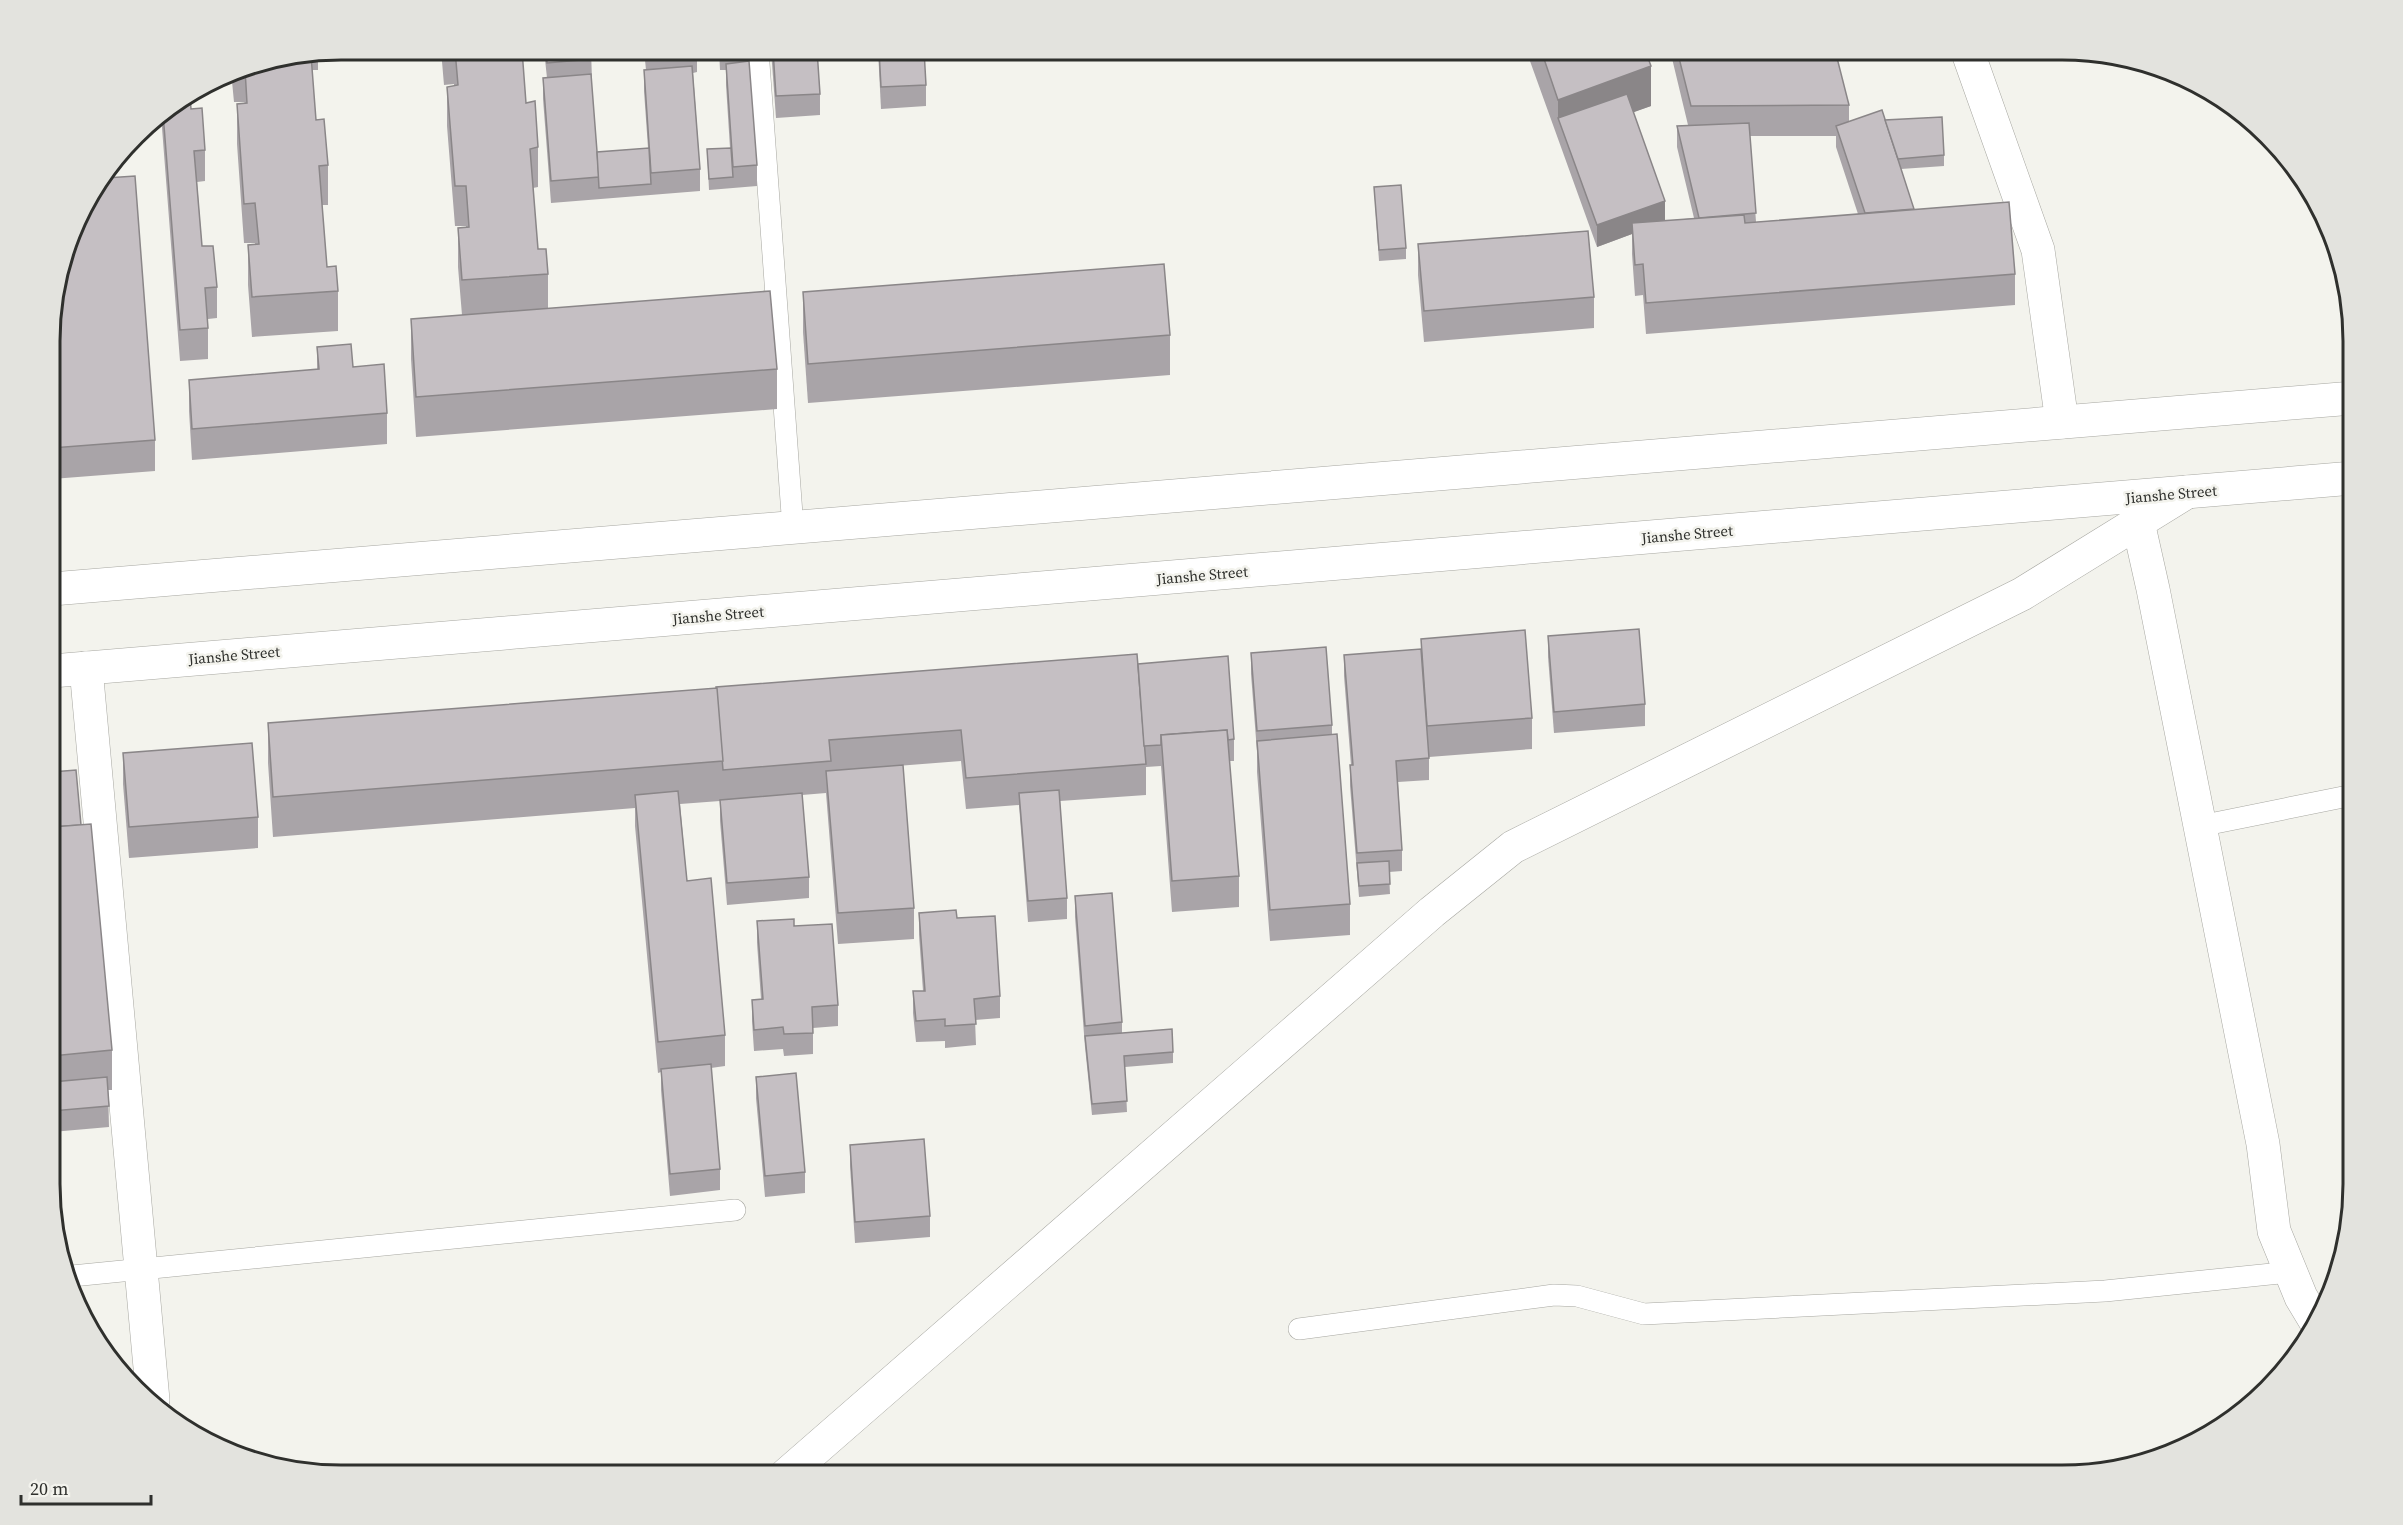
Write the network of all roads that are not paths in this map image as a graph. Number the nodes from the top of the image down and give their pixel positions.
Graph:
1 (759, 60) edge
2 (1971, 60) edge
3 (2343, 399) edge
4 (2062, 422) junction
5 (2343, 479) edge
6 (2187, 492) junction
7 (2138, 522) junction
8 (793, 528) junction
9 (60, 588) edge
10 (86, 668) junction
11 (60, 670) edge
12 (2343, 797) edge
13 (2200, 826) junction
14 (735, 1210) dead end
15 (141, 1269) junction
16 (2291, 1272) junction
17 (76, 1276) edge
18 (2311, 1314) edge
19 (1299, 1329) dead end
20 (152, 1392) edge
21 (797, 1465) edge

1 - 8 lane
2 - 4 main road
3 - 4 main road
4 - 8 main road
5 - 6 main road, Jianshe Street
6 - 7 main road
6 - 10 main road, Jianshe Street
7 - 13 main road
7 - 21 main road
8 - 9 main road
10 - 11 main road, Jianshe Street
10 - 15 main road
12 - 13 lane
13 - 16 main road
14 - 15 lane
15 - 17 lane
15 - 20 main road
16 - 18 main road
16 - 19 lane

